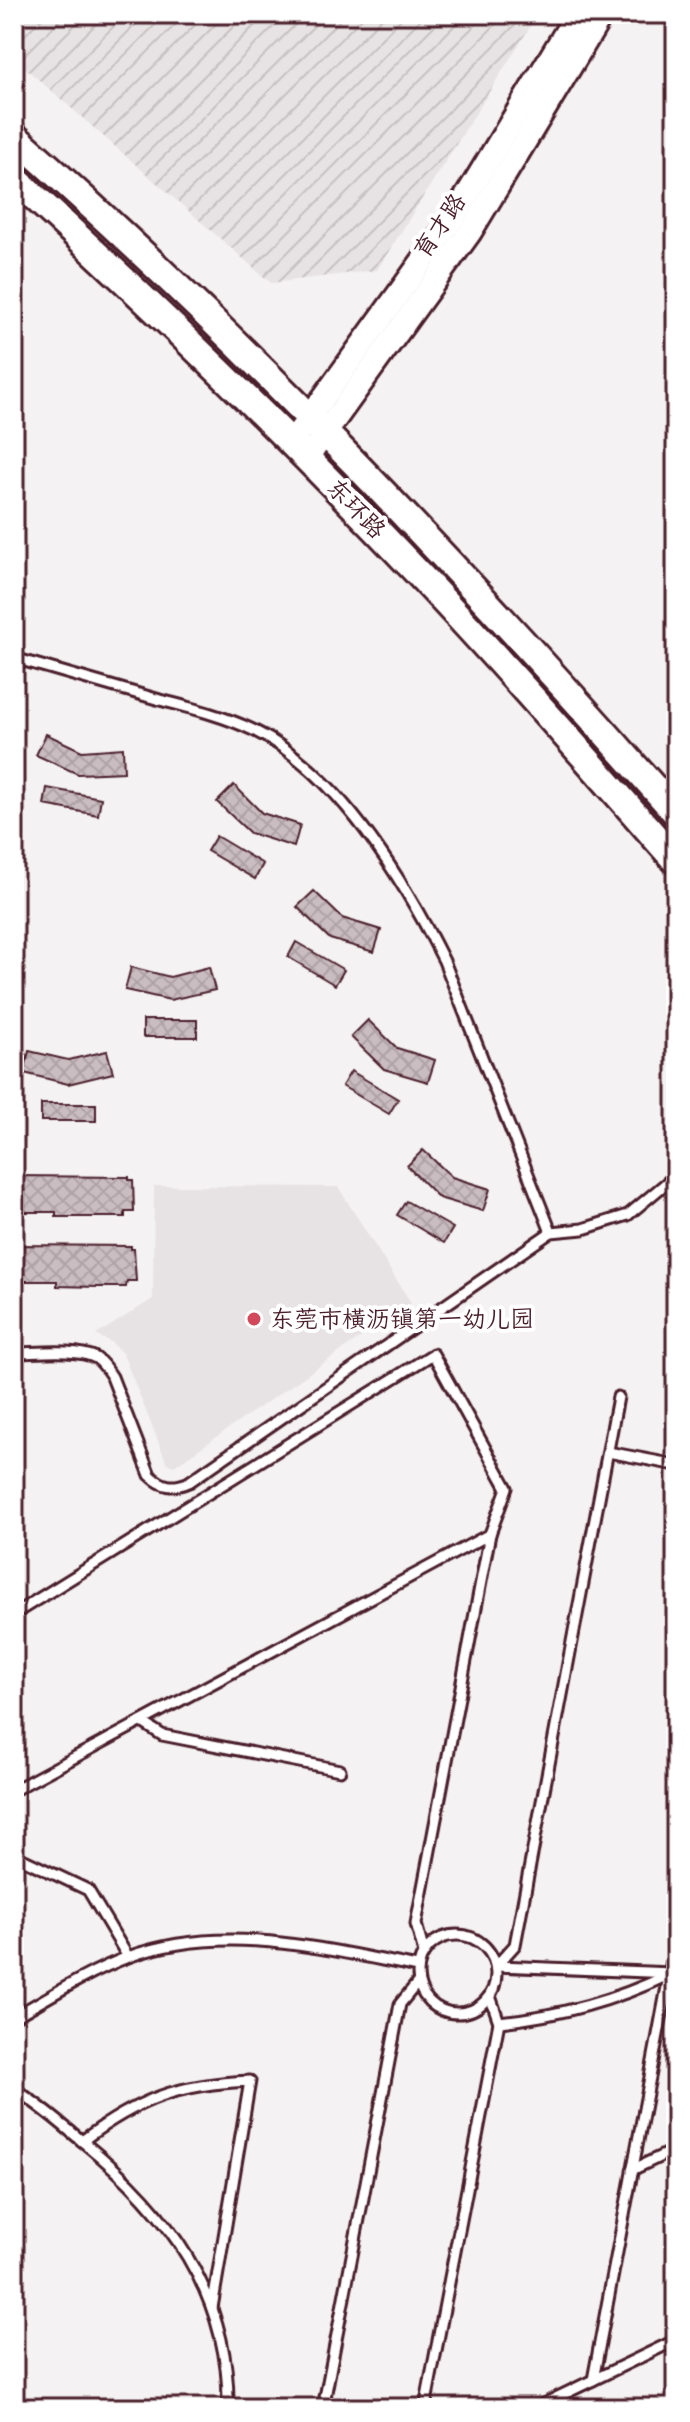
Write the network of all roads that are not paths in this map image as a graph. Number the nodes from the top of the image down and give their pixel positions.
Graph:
1 (577, 14) edge
2 (602, 14) edge
3 (14, 136) edge
4 (14, 178) edge
5 (318, 424) junction
6 (299, 450) junction
7 (14, 658) edge
8 (676, 813) edge
9 (676, 861) edge
10 (676, 1175) edge
11 (551, 1232) junction
12 (14, 1353) edge
13 (618, 1397) dead end
14 (608, 1452) junction
15 (676, 1465) edge
16 (490, 1534) junction
17 (14, 1614) edge
18 (142, 1722) junction
19 (340, 1770) dead end
20 (14, 1790) edge
21 (14, 1855) edge
22 (676, 1939) edge
23 (424, 1953) junction
24 (128, 1957) junction
25 (496, 1966) junction
26 (418, 1967) junction
27 (673, 1973) edge
28 (418, 1982) junction
29 (490, 1996) junction
30 (14, 2017) edge
31 (499, 2022) junction
32 (14, 2089) edge
33 (82, 2141) junction
34 (676, 2149) edge
35 (632, 2170) junction
36 (212, 2308) junction
37 (676, 2340) edge
38 (593, 2380) junction
39 (228, 2408) edge
40 (323, 2408) edge
41 (425, 2408) edge
42 (535, 2408) edge

1 - 5 street, 育才路
2 - 5 street, 育才路
3 - 5 main road, 东环路
4 - 6 main road, 东环路
5 - 6 street, 育才路
5 - 8 main road, 东环路
6 - 9 main road, 东环路
7 - 11 lane
10 - 11 lane
11 - 12 lane
13 - 14 lane
14 - 15 lane
14 - 25 lane
16 - 17 lane
16 - 18 lane
16 - 23 lane
18 - 19 lane
18 - 20 lane
21 - 24 lane
22 - 27 lane
23 - 25 lane
23 - 26 lane
24 - 26 lane
24 - 30 lane
25 - 27 lane
25 - 29 lane
26 - 28 lane
27 - 31 lane
27 - 35 lane
28 - 29 lane
28 - 40 lane
29 - 31 lane
31 - 41 lane
32 - 33 lane
33 - 36 lane
33 - 36 lane
34 - 35 lane
35 - 38 lane
36 - 39 lane
37 - 38 lane
38 - 42 lane

